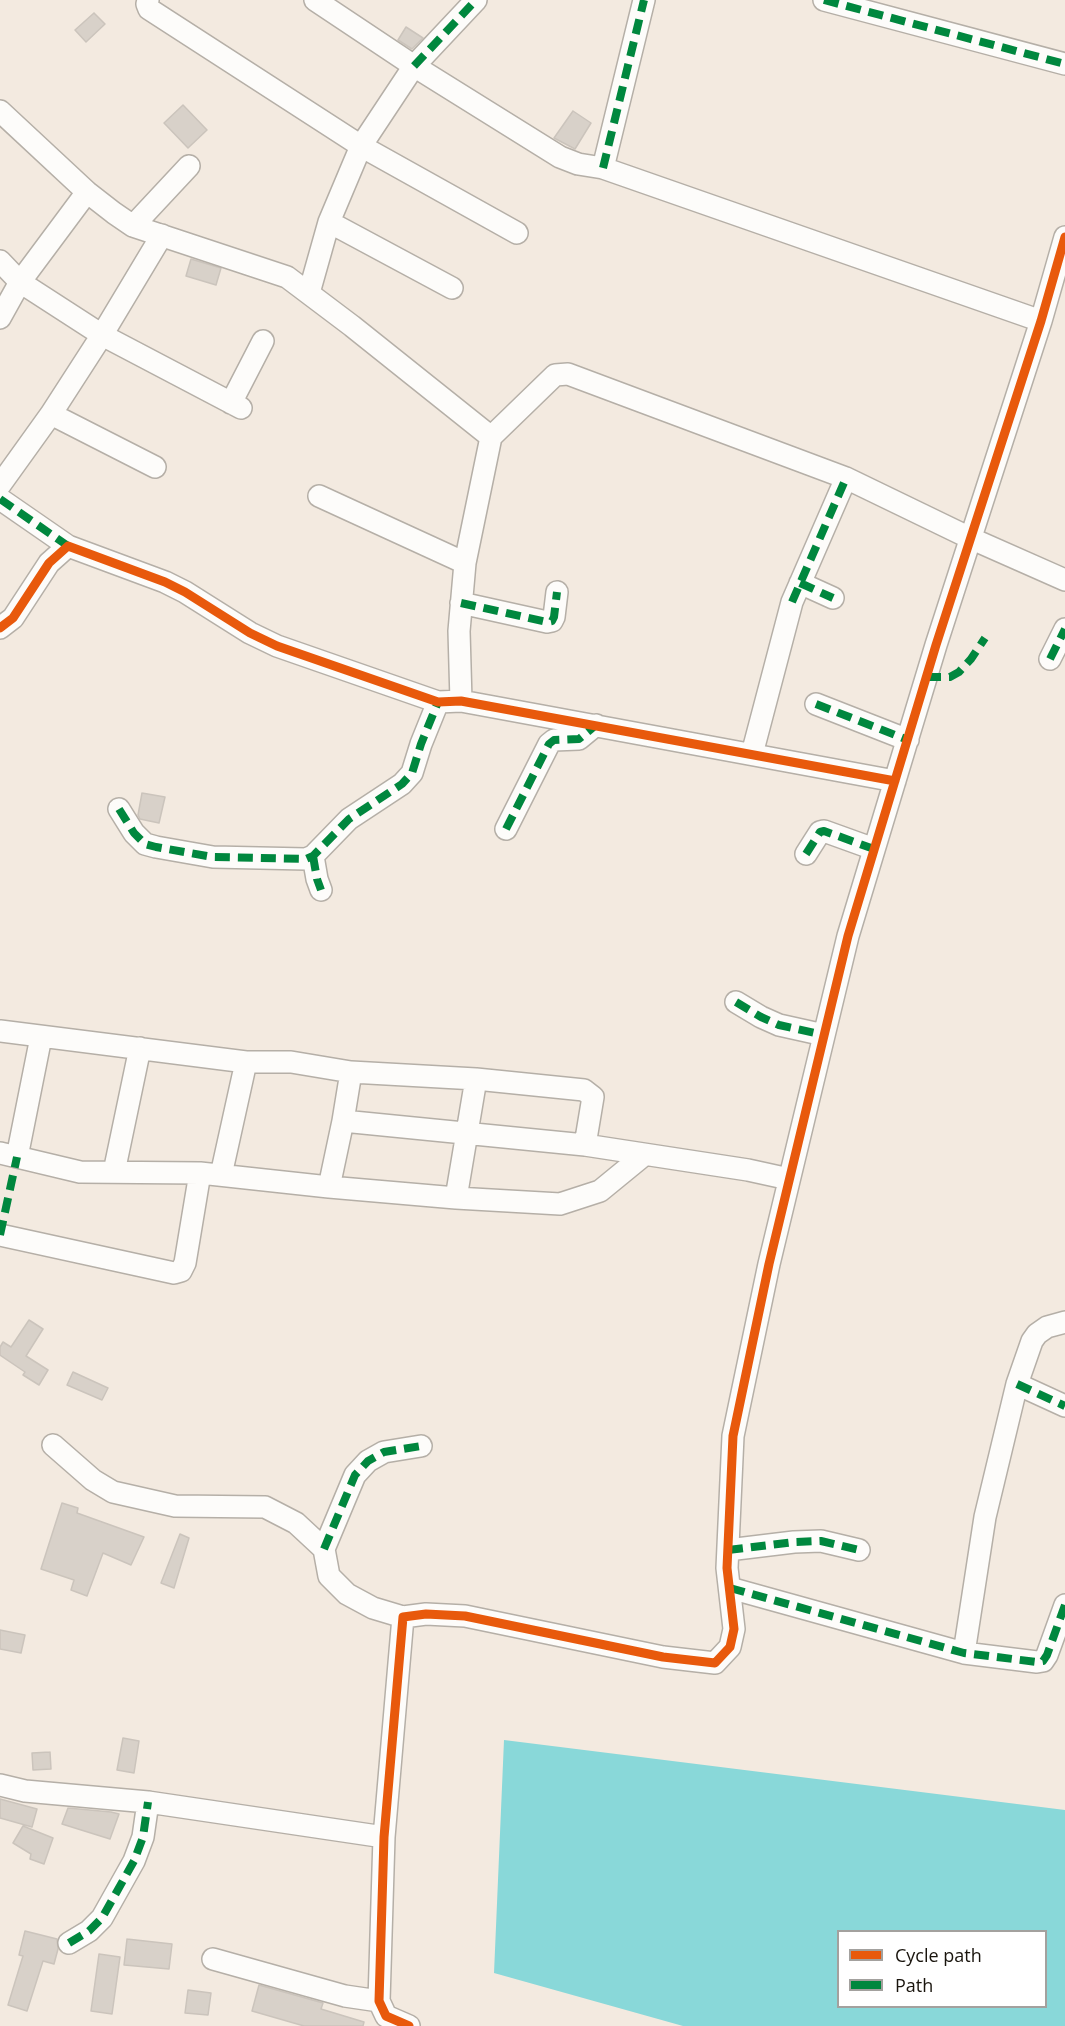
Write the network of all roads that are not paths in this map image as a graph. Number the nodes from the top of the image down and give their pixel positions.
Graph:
1 (148, 0) edge
2 (315, 0) edge
3 (476, 0) edge
4 (644, 0) edge
5 (824, 0) edge
6 (1065, 64) edge
7 (414, 66) junction
8 (0, 111) edge
9 (362, 146) junction
10 (189, 166) dead end
11 (603, 168) junction
12 (87, 192) junction
13 (329, 222) junction
14 (133, 226) junction
15 (517, 233) dead end
16 (162, 235) junction
17 (1065, 237) edge
18 (0, 261) edge
19 (1061, 272) edge
20 (20, 282) junction
21 (452, 288) dead end
22 (309, 293) junction
23 (0, 318) edge
24 (1041, 321) junction
25 (102, 335) junction
26 (263, 341) dead end
27 (51, 414) junction
28 (491, 437) junction
29 (155, 467) dead end
30 (846, 478) junction
31 (0, 485) edge
32 (319, 496) dead end
33 (0, 499) edge
34 (970, 538) junction
35 (68, 546) junction
36 (465, 563) junction
37 (1065, 580) edge
38 (800, 583) junction
39 (557, 592) dead end
40 (833, 598) dead end
41 (461, 603) junction
42 (0, 628) edge
43 (1065, 629) edge
44 (1050, 659) dead end
45 (461, 701) junction
46 (438, 702) junction
47 (816, 705) dead end
48 (596, 725) junction
49 (908, 740) junction
50 (752, 754) junction
51 (895, 781) junction
52 (119, 809) dead end
53 (506, 830) dead end
54 (874, 849) junction
55 (806, 854) dead end
56 (313, 856) junction
57 (321, 890) dead end
58 (736, 1002) dead end
59 (0, 1031) edge
60 (824, 1035) junction
61 (41, 1037) junction
62 (140, 1048) junction
63 (246, 1062) junction
64 (351, 1072) junction
65 (476, 1079) junction
66 (343, 1121) junction
67 (467, 1134) junction
68 (585, 1145) junction
69 (9, 1155) edge
70 (644, 1155) junction
71 (114, 1172) junction
72 (200, 1173) junction
73 (221, 1175) junction
74 (789, 1179) junction
75 (329, 1187) junction
76 (456, 1198) junction
77 (0, 1235) edge
78 (1065, 1322) edge
79 (1017, 1384) junction
80 (1065, 1406) edge
81 (53, 1445) dead end
82 (421, 1446) dead end
83 (324, 1549) junction
84 (728, 1550) junction
85 (859, 1550) dead end
86 (730, 1588) junction
87 (1065, 1605) edge
88 (403, 1617) junction
89 (964, 1653) junction
90 (0, 1785) edge
91 (148, 1802) junction
92 (384, 1837) junction
93 (69, 1943) dead end
94 (213, 1959) dead end
95 (379, 2001) junction
96 (409, 2026) edge

1 - 9 street
2 - 7 street
3 - 7 street
4 - 11 street
5 - 6 street
7 - 9 street
7 - 11 street
8 - 12 street
9 - 13 street
9 - 15 street
10 - 14 street
11 - 24 street
12 - 14 street
12 - 20 street
13 - 21 street
13 - 22 street
14 - 16 street
16 - 22 street
16 - 25 street
17 - 19 street
18 - 20 street
19 - 24 street
20 - 23 street
20 - 25 street
22 - 28 street
24 - 34 street
25 - 26 street
25 - 27 street
27 - 29 street
27 - 31 street
28 - 30 street
28 - 36 street
30 - 34 street
30 - 38 street
32 - 36 street
33 - 35 street
34 - 37 street
34 - 49 street
35 - 42 street
35 - 46 street
36 - 41 street
38 - 40 street
38 - 50 street
39 - 41 street
41 - 45 street
43 - 44 street
45 - 46 street
45 - 48 street
46 - 56 street
47 - 49 street
48 - 50 street
48 - 53 street
49 - 51 street
50 - 51 street
51 - 54 street
52 - 56 street
54 - 55 street
54 - 60 street
56 - 57 street
58 - 60 street
59 - 61 street
60 - 74 street
61 - 62 street
61 - 69 street
62 - 63 street
62 - 71 street
63 - 64 street
63 - 73 street
64 - 65 street
64 - 66 street
65 - 67 street
65 - 68 street
66 - 67 street
66 - 75 street
67 - 68 street
67 - 76 street
68 - 70 street
69 - 71 street
70 - 74 street
70 - 76 street
71 - 72 street
72 - 73 street
72 - 77 street
73 - 75 street
74 - 84 street
75 - 76 street
78 - 79 street
79 - 80 street
79 - 89 street
81 - 83 street
82 - 83 street
83 - 88 street
84 - 85 street
84 - 86 street
86 - 88 street
86 - 89 street
87 - 89 street
88 - 92 street
90 - 91 street
91 - 92 street
91 - 93 street
92 - 95 street
94 - 95 street
95 - 96 street

